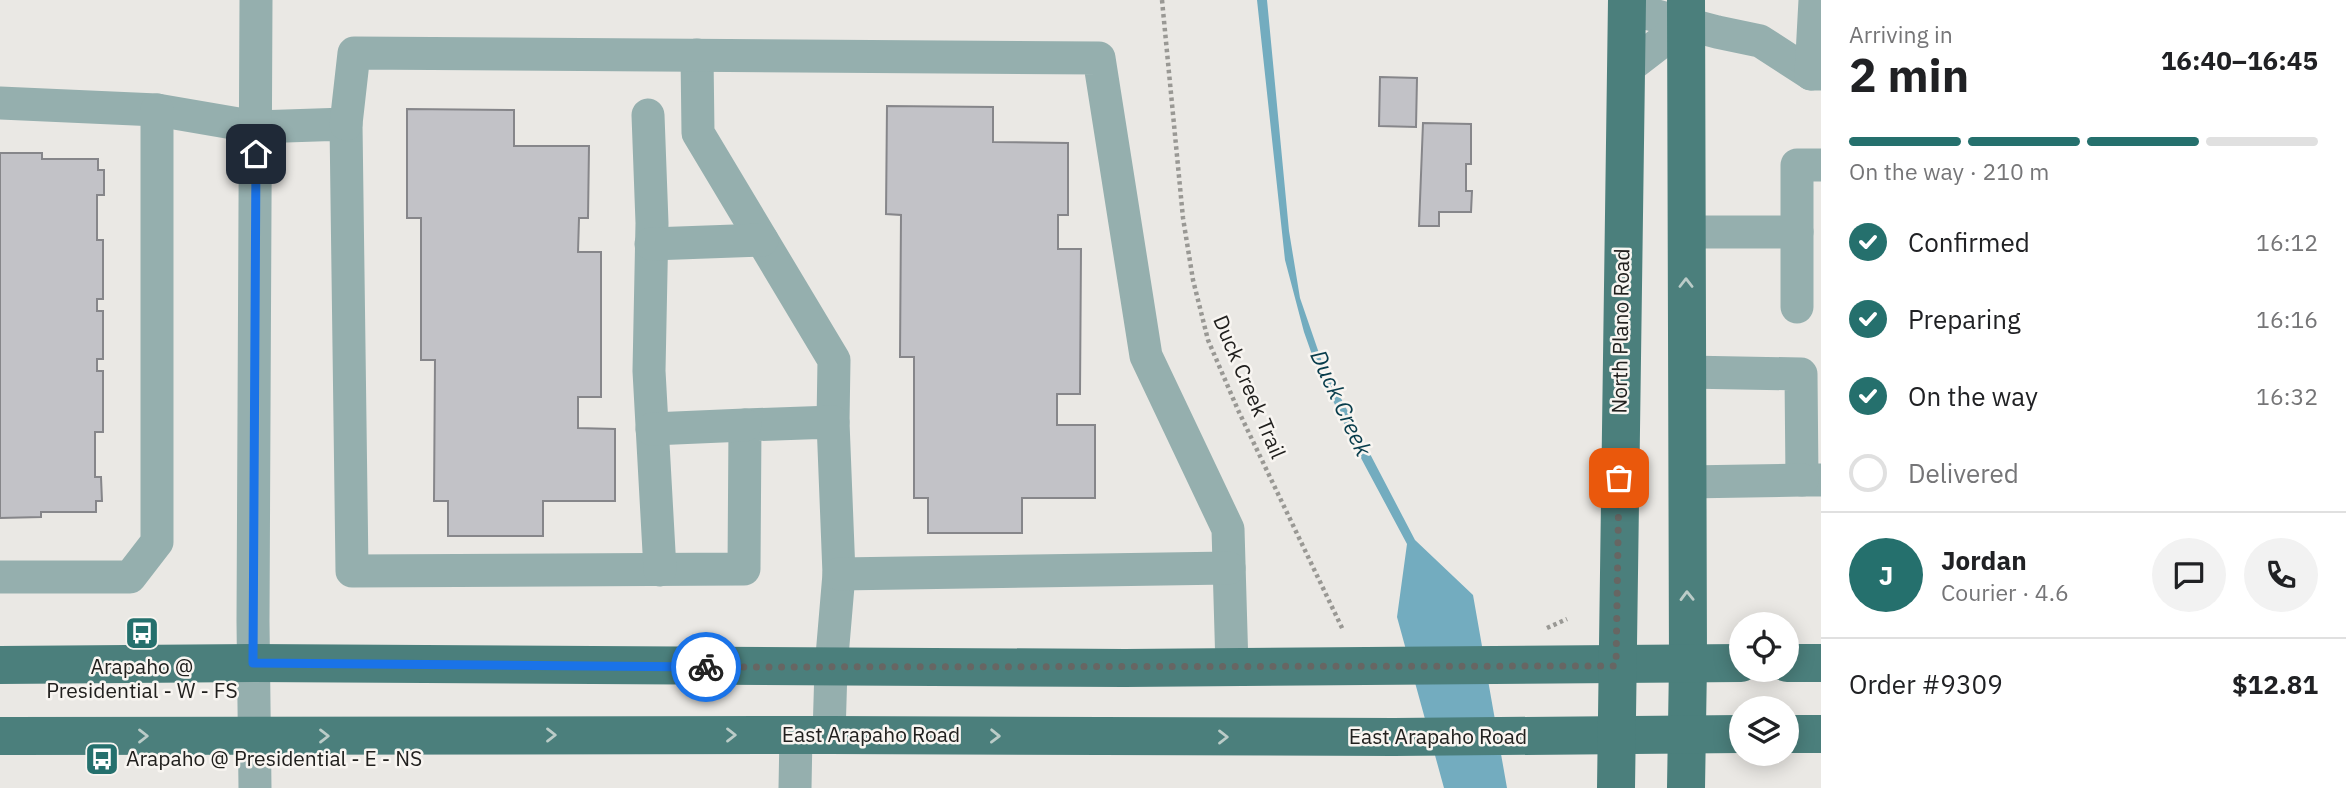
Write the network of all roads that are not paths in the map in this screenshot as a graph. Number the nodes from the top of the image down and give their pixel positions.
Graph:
1 (256, 0) edge
2 (1815, 0) edge
3 (1627, 4) edge
4 (1686, 11) edge
5 (697, 55) junction
6 (1625, 70) junction
7 (1816, 74) edge
8 (0, 103) edge
9 (156, 110) junction
10 (648, 115) dead end
11 (346, 124) junction
12 (256, 127) junction
13 (1821, 165) edge
14 (1686, 232) junction
15 (1797, 232) junction
16 (762, 240) junction
17 (652, 244) junction
18 (1797, 307) dead end
19 (1686, 372) junction
20 (833, 422) junction
21 (744, 425) junction
22 (652, 429) junction
23 (1811, 480) edge
24 (1686, 482) junction
25 (1229, 568) junction
26 (660, 569) junction
27 (839, 574) junction
28 (0, 577) edge
29 (253, 663) junction
30 (1729, 663) edge
31 (1799, 663) edge
32 (1821, 663) edge
33 (0, 664) edge
34 (1688, 664) junction
35 (1616, 666) junction
36 (831, 667) junction
37 (1232, 667) junction
38 (1729, 734) edge
39 (1799, 734) edge
40 (1821, 734) edge
41 (812, 735) junction
42 (1687, 735) junction
43 (0, 736) edge
44 (255, 736) junction
45 (1616, 737) junction
46 (255, 788) edge
47 (795, 788) edge
48 (1616, 788) edge
49 (1686, 788) edge

1 - 12 street
2 - 7 street
3 - 4 street
3 - 6 main road, North Plano Road
4 - 6 street
4 - 7 street
4 - 14 main road
5 - 11 street
5 - 16 street
5 - 25 street
6 - 35 main road, North Plano Road
8 - 9 street
9 - 12 street
9 - 28 street
10 - 17 street
11 - 12 street
11 - 26 street
12 - 29 street
13 - 15 street
14 - 15 street
19 -> 14 main road
15 - 18 street
16 - 17 street
16 - 20 street
17 - 22 street
19 - 23 street
19 - 24 main road
20 - 21 street
20 - 27 street
21 - 22 street
21 - 26 street
22 - 26 street
23 - 24 street
34 -> 24 main road
25 - 27 street
25 - 37 street
27 - 36 street
29 - 33 main road
29 - 36 main road
29 - 44 street
30 - 34 main road
31 - 32 main road
34 - 35 main road
34 - 42 main road
35 - 37 main road
35 - 45 main road, North Plano Road
36 - 37 main road
36 - 41 street
38 - 42 main road, East Arapaho Road
39 - 40 main road
44 -> 41 main road, East Arapaho Road
41 -> 45 main road, East Arapaho Road
41 - 47 street
42 - 45 main road, East Arapaho Road
42 - 49 main road
43 -> 44 main road, East Arapaho Road
44 - 46 street
45 - 48 main road, North Plano Road

